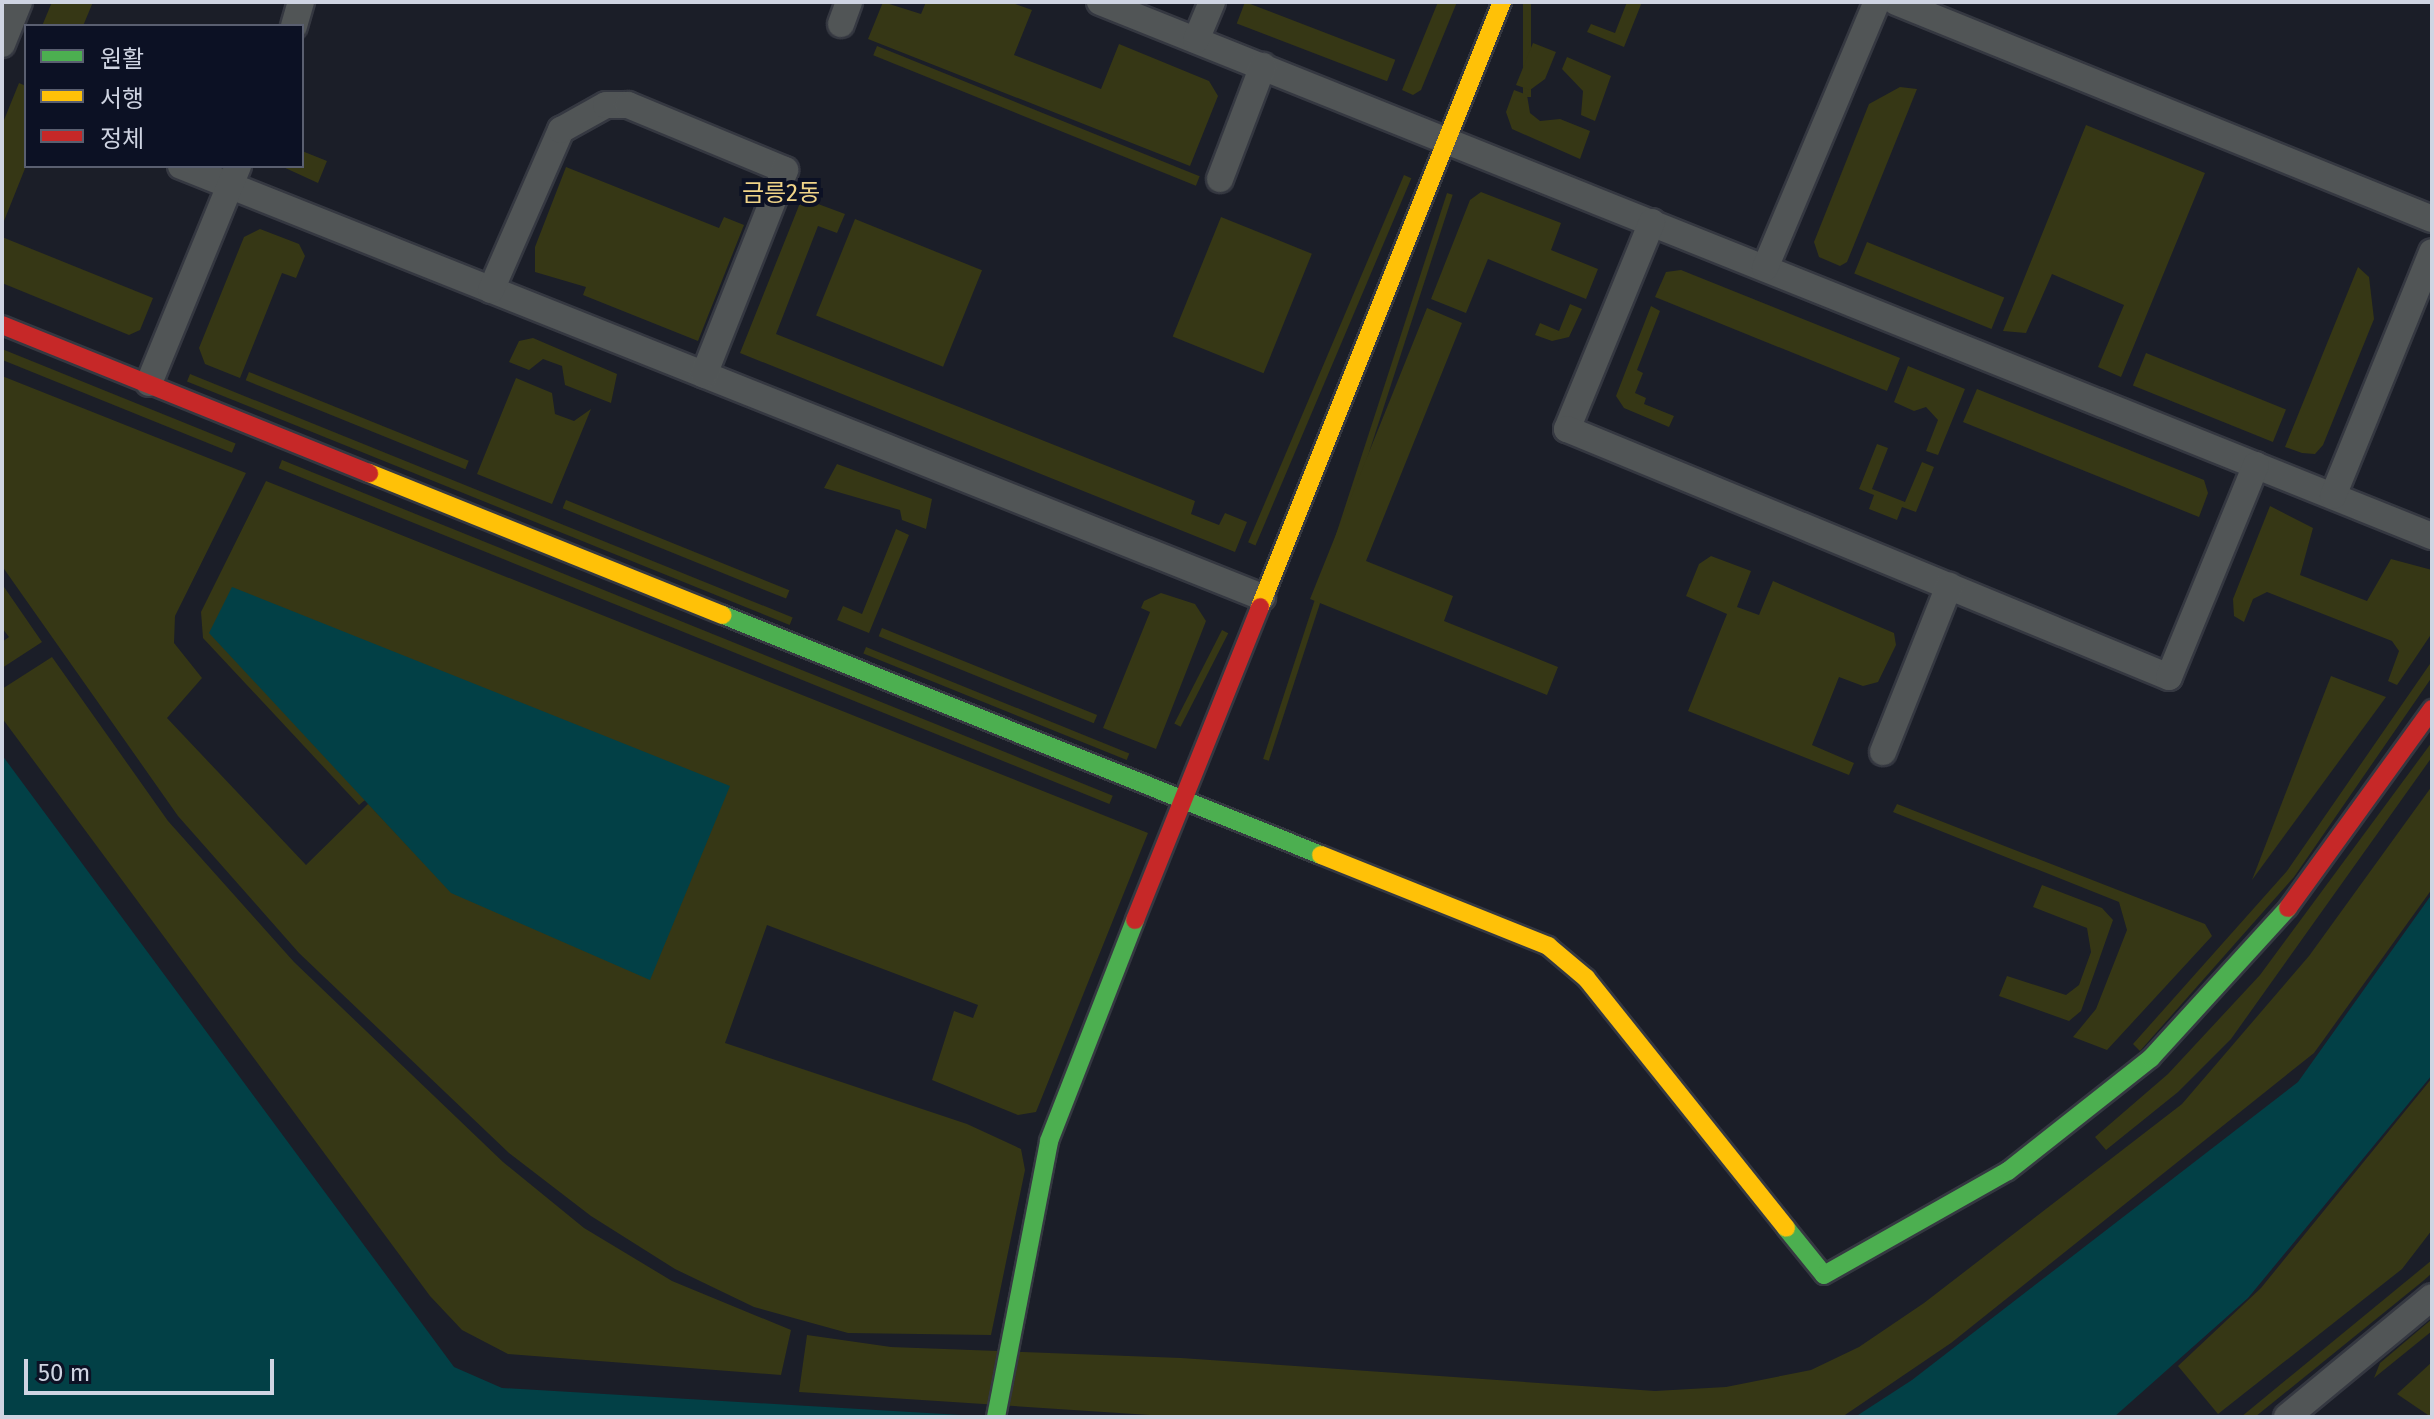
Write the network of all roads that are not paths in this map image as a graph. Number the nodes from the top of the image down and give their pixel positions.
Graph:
1 (19, 2) edge
2 (301, 2) edge
3 (1100, 2) edge
4 (1212, 2) edge
5 (1502, 2) edge
6 (1877, 2) edge
7 (1896, 2) edge
8 (295, 24) edge
9 (1196, 40) junction
10 (2, 44) edge
11 (1263, 66) junction
12 (1447, 139) junction
13 (192, 168) edge
14 (234, 176) edge
15 (1220, 179) dead end
16 (2432, 219) edge
17 (1652, 222) junction
18 (2432, 252) edge
19 (1765, 268) junction
20 (491, 290) junction
21 (2, 325) edge
22 (704, 375) junction
23 (149, 383) junction
24 (2256, 465) junction
25 (2333, 496) junction
26 (2432, 536) edge
27 (1949, 586) junction
28 (1262, 597) junction
29 (2432, 709) edge
30 (1883, 752) dead end
31 (1180, 801) junction
32 (2432, 1297) edge
33 (996, 1417) edge
34 (2287, 1417) edge

1 - 10 street
2 - 8 street
3 - 9 street
4 - 9 street
5 - 12 street
6 - 19 street
7 - 16 street
9 - 11 street
11 - 12 street
11 - 15 street
12 - 17 street
12 - 28 street
13 - 14 street
14 - 20 street
14 - 23 street
17 - 19 street
17 - 27 street
18 - 25 street
19 - 24 street
20 - 22 street
20 - 22 street
21 - 23 street
22 - 28 street
23 - 31 street
24 - 25 street
24 - 27 street
25 - 26 street
27 - 30 street
28 - 31 street
29 - 31 street
31 - 33 street
32 - 34 street

